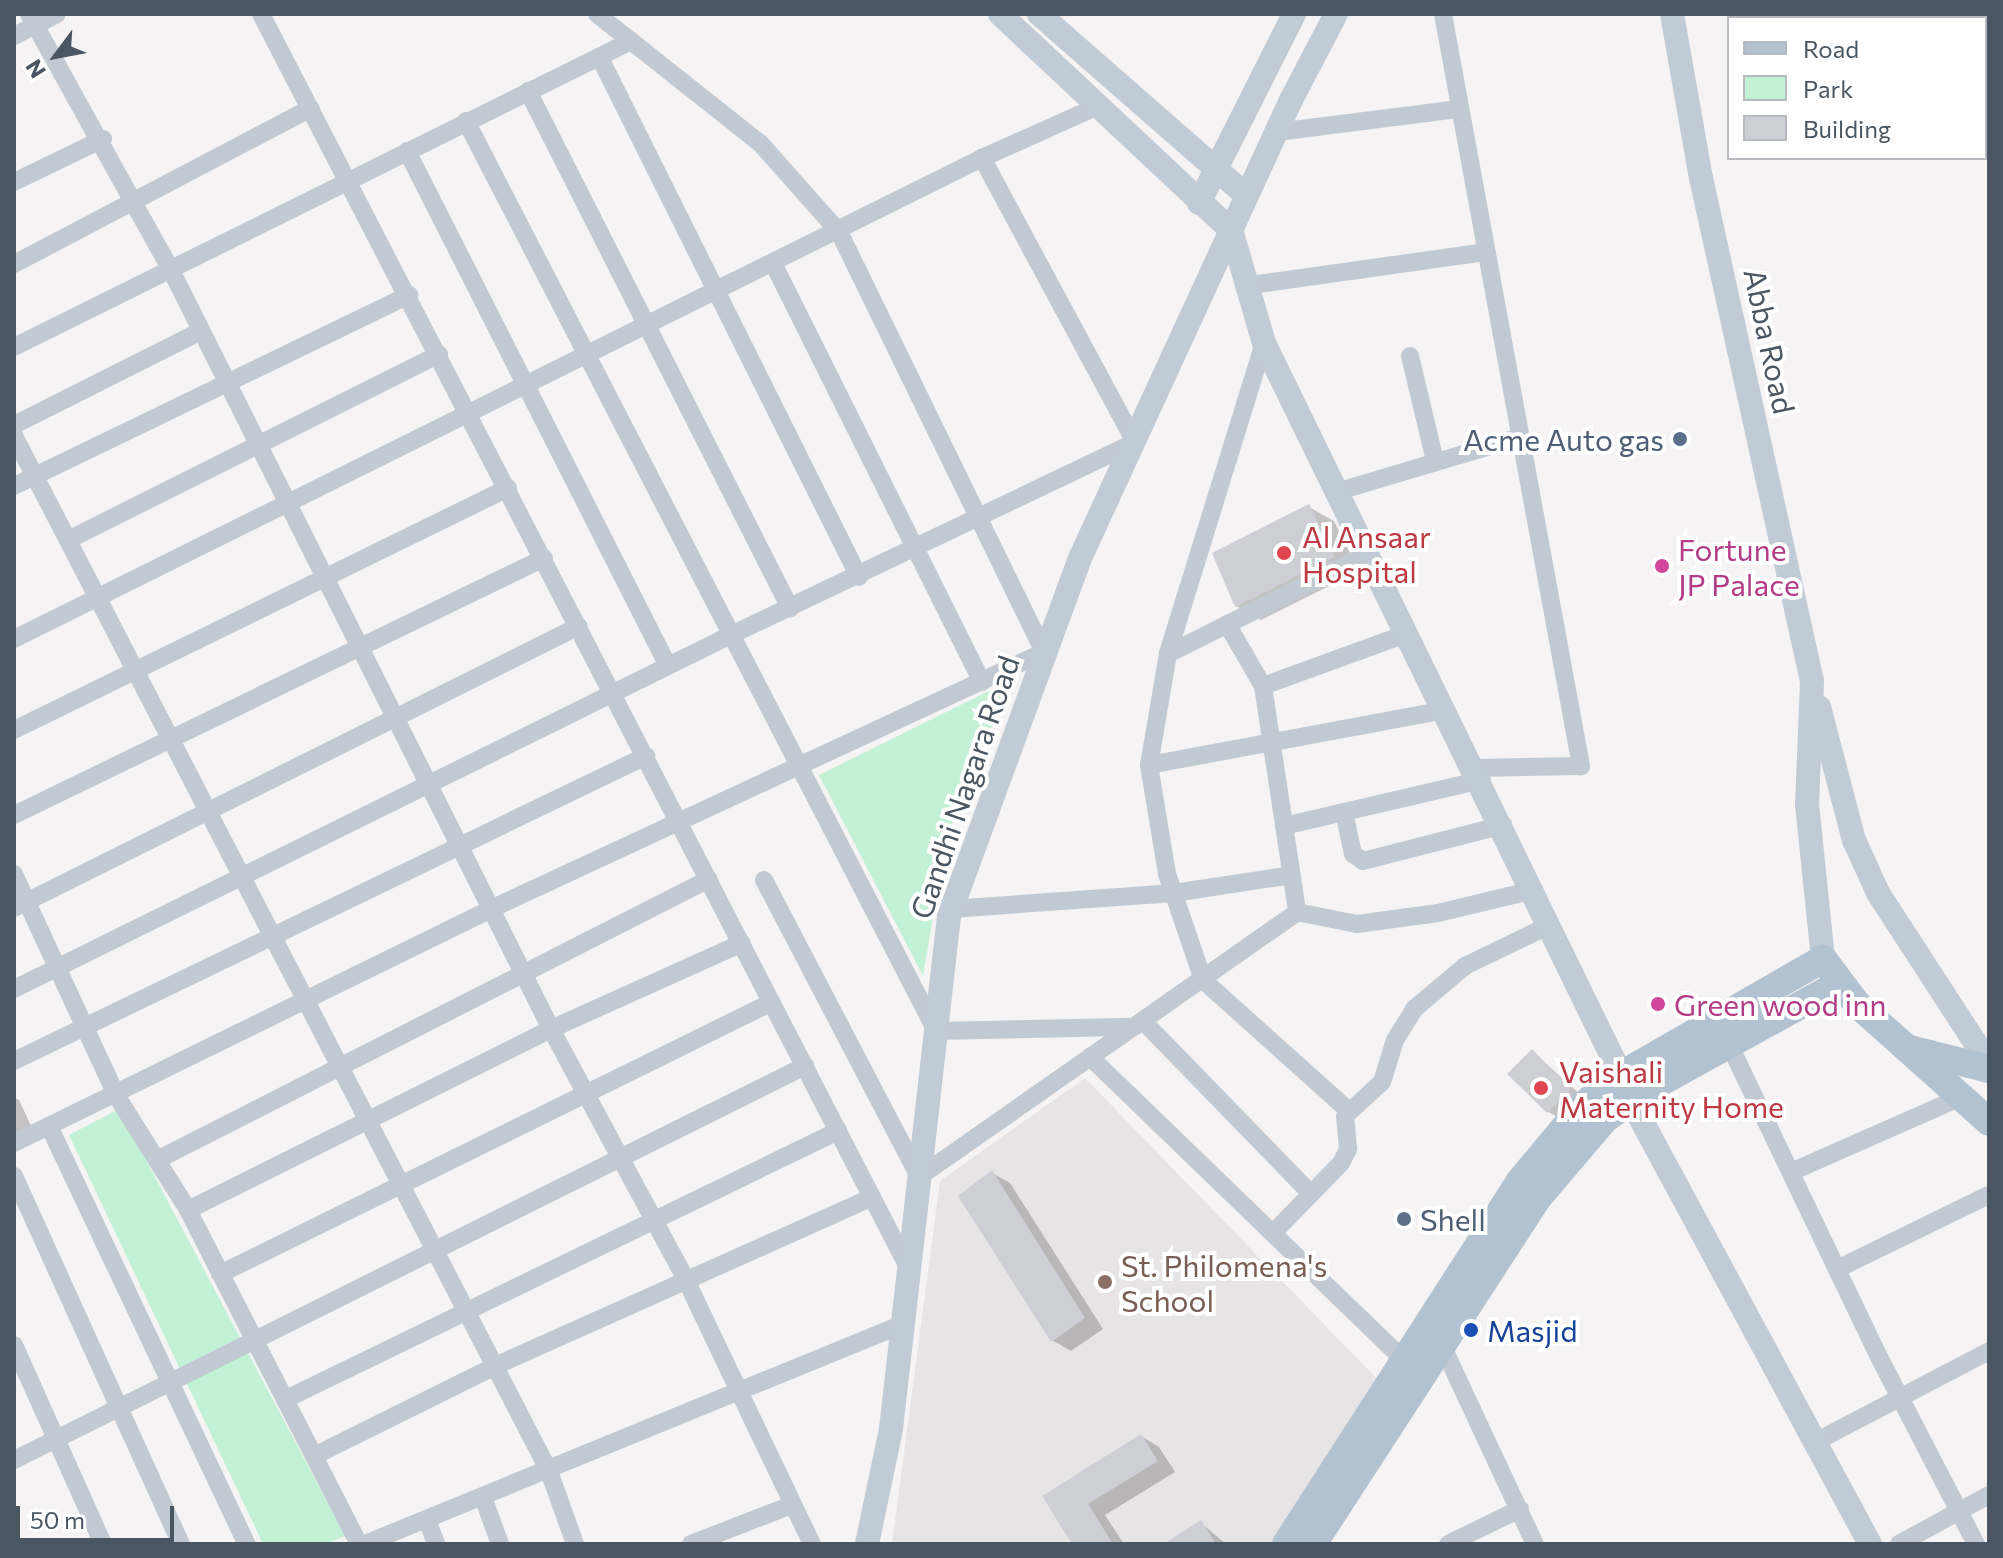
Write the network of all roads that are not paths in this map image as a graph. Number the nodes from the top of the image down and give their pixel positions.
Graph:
1 (57, 14) edge
2 (261, 14) edge
3 (597, 14) edge
4 (1000, 14) edge
5 (1039, 14) edge
6 (1294, 14) edge
7 (1336, 14) edge
8 (1443, 14) edge
9 (1672, 14) edge
10 (32, 20) edge
11 (14, 36) edge
12 (631, 41) junction
13 (600, 58) junction
14 (528, 91) junction
15 (1098, 106) junction
16 (311, 108) junction
17 (1460, 109) junction
18 (466, 121) junction
19 (1277, 132) junction
20 (103, 139) junction
21 (407, 151) junction
22 (982, 158) junction
23 (1219, 171) junction
24 (350, 180) junction
25 (14, 182) edge
26 (1247, 196) junction
27 (136, 203) junction
28 (1199, 203) junction
29 (1231, 230) junction
30 (839, 232) junction
31 (1487, 252) junction
32 (773, 263) junction
33 (14, 264) edge
34 (172, 272) junction
35 (1244, 286) junction
36 (716, 291) junction
37 (409, 295) junction
38 (647, 325) junction
39 (201, 331) junction
40 (1264, 343) junction
41 (14, 347) edge
42 (439, 354) junction
43 (587, 356) junction
44 (1410, 356) dead end
45 (226, 381) junction
46 (525, 387) junction
47 (470, 414) junction
48 (14, 425) edge
49 (14, 436) edge
50 (1520, 437) junction
51 (1135, 442) junction
52 (256, 443) junction
53 (1435, 461) junction
54 (34, 476) junction
55 (14, 486) edge
56 (508, 488) junction
57 (1336, 492) junction
58 (287, 505) junction
59 (979, 519) junction
60 (68, 540) junction
61 (917, 550) junction
62 (1366, 555) junction
63 (544, 558) junction
64 (859, 577) junction
65 (323, 579) junction
66 (97, 598) junction
67 (790, 608) junction
68 (1227, 624) junction
69 (579, 626) junction
70 (1406, 634) junction
71 (731, 635) junction
72 (14, 639) edge
73 (357, 648) junction
74 (1044, 652) junction
75 (1168, 654) junction
76 (668, 666) junction
77 (135, 672) junction
78 (1812, 681) junction
79 (982, 682) junction
80 (1263, 686) junction
81 (613, 693) junction
82 (1446, 710) junction
83 (393, 717) junction
84 (14, 730) edge
85 (170, 738) junction
86 (1272, 742) junction
87 (646, 756) junction
88 (1149, 765) junction
89 (799, 767) junction
90 (1479, 774) junction
91 (428, 784) junction
92 (206, 810) junction
93 (1344, 812) junction
94 (14, 815) edge
95 (680, 822) junction
96 (1503, 825) junction
97 (1284, 826) junction
98 (462, 848) junction
99 (14, 874) edge
100 (1292, 875) junction
101 (241, 877) junction
102 (709, 879) junction
103 (764, 880) dead end
104 (1534, 890) junction
105 (1174, 893) junction
106 (20, 905) edge
107 (493, 908) junction
108 (951, 909) junction
109 (1297, 912) junction
110 (1550, 925) junction
111 (272, 938) junction
112 (742, 943) junction
113 (1823, 959) junction
114 (57, 968) junction
115 (524, 974) junction
116 (1203, 980) junction
117 (1839, 984) junction
118 (14, 989) edge
119 (305, 1002) junction
120 (772, 1002) junction
121 (1139, 1024) junction
122 (85, 1027) junction
123 (551, 1029) junction
124 (936, 1031) junction
125 (1729, 1044) junction
126 (1906, 1048) junction
127 (1090, 1057) junction
128 (14, 1061) edge
129 (338, 1065) junction
130 (805, 1066) junction
131 (1989, 1066) edge
132 (1626, 1087) junction
133 (586, 1094) junction
134 (116, 1095) junction
135 (1961, 1097) junction
136 (1348, 1110) junction
137 (367, 1121) junction
138 (1989, 1122) edge
139 (49, 1126) junction
140 (838, 1131) junction
141 (14, 1143) edge
142 (157, 1160) junction
143 (622, 1161) junction
144 (1791, 1172) junction
145 (14, 1176) edge
146 (919, 1177) junction
147 (400, 1184) junction
148 (1311, 1194) junction
149 (1989, 1195) edge
150 (872, 1197) junction
151 (188, 1210) junction
152 (653, 1219) junction
153 (1273, 1233) junction
154 (434, 1250) junction
155 (909, 1269) junction
156 (1837, 1269) junction
157 (220, 1274) junction
158 (686, 1280) junction
159 (465, 1308) junction
160 (903, 1324) junction
161 (256, 1342) junction
162 (14, 1345) edge
163 (1442, 1345) junction
164 (1989, 1351) edge
165 (495, 1366) junction
166 (1411, 1367) junction
167 (171, 1384) junction
168 (738, 1390) junction
169 (1900, 1398) junction
170 (286, 1399) junction
171 (121, 1408) junction
172 (58, 1439) junction
173 (1817, 1441) junction
174 (314, 1456) junction
175 (14, 1460) edge
176 (549, 1471) junction
177 (1989, 1495) edge
178 (483, 1497) junction
179 (789, 1506) junction
180 (1520, 1509) junction
181 (1959, 1511) junction
182 (427, 1520) junction
183 (103, 1544) edge
184 (181, 1544) edge
185 (247, 1544) edge
186 (359, 1544) edge
187 (365, 1544) edge
188 (436, 1544) edge
189 (500, 1544) edge
190 (575, 1544) edge
191 (691, 1544) edge
192 (812, 1544) edge
193 (867, 1544) edge
194 (1286, 1544) edge
195 (1314, 1544) edge
196 (1448, 1544) edge
197 (1535, 1544) edge
198 (1870, 1544) edge
199 (1899, 1544) edge
200 (1976, 1544) edge

1 - 10 street
2 - 16 street
3 - 12 street
4 - 15 main road
5 - 23 main road
6 - 23 main road
7 - 19 main road, Gandhi Nagara Road
8 - 17 street
9 - 78 main road, Abba Road
10 - 11 street
10 - 20 street
12 - 13 street
12 - 30 street
13 - 14 street
13 - 36 street
14 - 18 street
14 - 38 street
15 - 22 street
15 - 28 main road
16 - 24 street
16 - 27 street
17 - 19 street
17 - 31 street
18 - 21 street
18 - 43 street
19 - 26 main road, Gandhi Nagara Road
20 - 25 street
20 - 27 street
21 - 24 street
21 - 46 street
22 - 30 street
22 - 51 street
23 - 26 main road
23 - 28 main road
24 - 34 street
24 - 37 street
26 - 29 main road, Gandhi Nagara Road
27 - 33 street
27 - 34 street
28 - 29 main road
29 - 35 main road
29 - 51 main road, Gandhi Nagara Road
30 - 32 street
30 - 59 street
31 - 35 street
31 - 50 street
32 - 36 street
32 - 61 street
34 - 39 street
34 - 41 street
35 - 40 main road
36 - 38 street
36 - 64 street
37 - 42 street
37 - 45 street
38 - 43 street
38 - 67 street
39 - 45 street
39 - 48 street
40 - 57 main road
40 - 75 street
42 - 47 street
42 - 52 street
43 - 46 street
43 - 71 street
44 - 53 street
45 - 52 street
45 - 54 street
46 - 47 street
46 - 76 street
47 - 56 street
47 - 58 street
49 - 54 street
50 - 53 street
50 - 90 street
51 - 59 street
51 - 74 main road, Gandhi Nagara Road
52 - 58 street
52 - 60 street
53 - 57 street
54 - 55 street
54 - 60 street
56 - 63 street
56 - 65 street
57 - 62 main road
58 - 65 street
58 - 66 street
59 - 61 street
59 - 74 street
60 - 66 street
61 - 64 street
61 - 79 street
62 - 68 street
62 - 70 main road
63 - 69 street
63 - 73 street
64 - 67 street
65 - 73 street
65 - 77 street
66 - 72 street
66 - 77 street
67 - 71 street
68 - 75 street
68 - 80 street
69 - 81 street
69 - 83 street
70 - 80 street
70 - 82 main road
71 - 76 street
71 - 89 street
73 - 83 street
73 - 85 street
74 - 79 street
74 - 108 main road, Gandhi Nagara Road
75 - 88 street
76 - 81 street
77 - 84 street
77 - 85 street
78 - 113 main road, Abba Road
78 - 131 main road, Abba Road
79 - 89 street
80 - 86 street
81 - 87 street
81 - 91 street
82 - 86 street
82 - 90 main road
83 - 91 street
83 - 92 street
85 - 92 street
85 - 94 street
86 - 88 street
86 - 97 street
87 - 95 street
87 - 98 street
88 - 105 street
89 - 95 street
89 - 124 street
90 - 93 street
90 - 96 main road
91 - 98 street
91 - 101 street
92 - 101 street
92 - 106 street
93 - 96 street
93 - 97 street
95 - 102 street
95 - 107 street
96 - 104 main road
97 - 100 street
98 - 107 street
98 - 111 street
99 - 106 street
100 - 105 street
100 - 109 street
101 - 111 street
101 - 114 street
102 - 112 street
102 - 115 street
103 - 146 street
104 - 109 street
104 - 110 main road
105 - 108 street
105 - 116 street
106 - 114 street
107 - 115 street
107 - 119 street
108 - 124 main road, Gandhi Nagara Road
109 - 116 street
110 - 132 main road
110 - 136 street
111 - 119 street
111 - 122 street
112 - 120 street
112 - 123 street
113 - 117 main road
113 - 132 main road
114 - 118 street
114 - 122 street
115 - 123 street
115 - 129 street
116 - 121 street
116 - 136 street
117 - 125 main road
117 - 126 main road
119 - 129 street
119 - 134 street
120 - 130 street
120 - 133 street
121 - 124 street
121 - 127 street
121 - 148 street
122 - 128 street
122 - 134 street
123 - 133 street
123 - 137 street
124 - 146 main road, Gandhi Nagara Road
125 - 132 main road
125 - 144 street
126 - 131 main road
126 - 135 main road
127 - 146 street
127 - 153 street
129 - 137 street
129 - 142 street
130 - 140 street
130 - 143 street
132 - 163 main road
132 - 166 main road
132 - 173 main road
133 - 143 street
133 - 147 street
134 - 139 street
134 - 142 street
135 - 138 main road
135 - 144 street
136 - 148 street
137 - 147 street
137 - 151 street
139 - 141 street
139 - 167 street
140 - 150 street
140 - 152 street
142 - 151 street
143 - 152 street
143 - 154 street
144 - 156 street
145 - 171 street
146 - 155 main road, Gandhi Nagara Road
147 - 154 street
147 - 157 street
148 - 153 street
149 - 156 street
150 - 155 street
150 - 158 street
151 - 157 street
152 - 158 street
152 - 159 street
153 - 166 street
154 - 159 street
154 - 161 street
155 - 160 main road, Gandhi Nagara Road
156 - 169 street
157 - 161 street
158 - 165 street
158 - 168 street
159 - 165 street
159 - 170 street
160 - 168 street
160 - 193 main road, Gandhi Nagara Road
161 - 167 street
161 - 170 street
162 - 172 street
163 - 166 main road
163 - 180 street
164 - 169 street
165 - 174 street
165 - 176 street
166 - 194 main road
166 - 195 main road
167 - 171 street
167 - 185 street
168 - 176 street
168 - 179 street
169 - 173 street
169 - 181 street
170 - 174 street
171 - 172 street
171 - 184 street
172 - 175 street
172 - 183 street
173 - 198 main road
174 - 186 street
176 - 178 street
176 - 190 street
177 - 181 street
178 - 182 street
178 - 189 street
179 - 191 street
179 - 192 street
180 - 196 street
180 - 197 street
181 - 199 street
181 - 200 street
182 - 187 street
182 - 188 street

